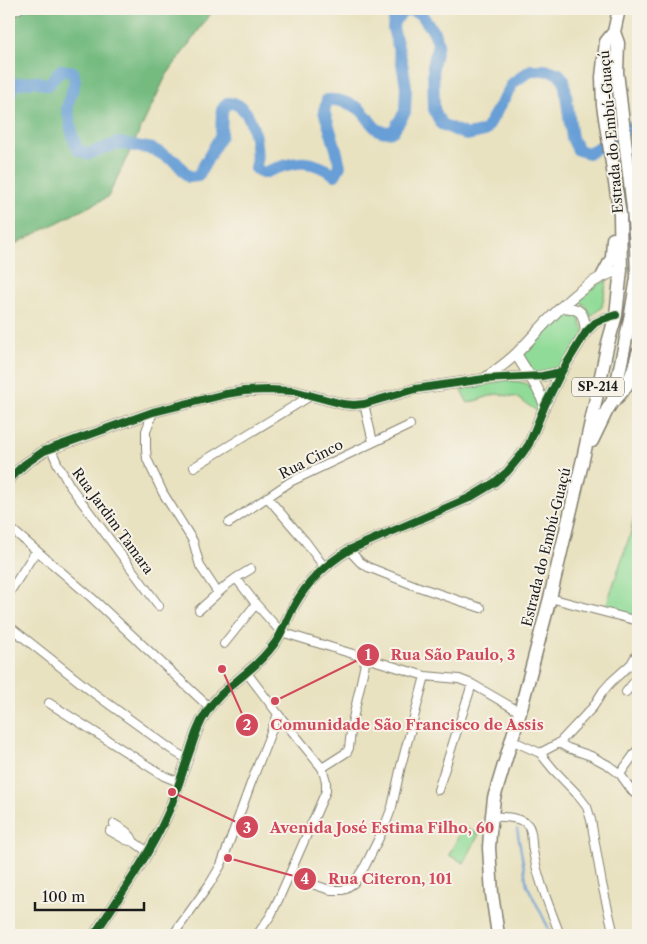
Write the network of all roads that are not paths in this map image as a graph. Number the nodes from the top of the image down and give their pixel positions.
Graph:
1 (19, 9) edge
2 (620, 9) edge
3 (9, 13) edge
4 (614, 32) junction
5 (615, 182) junction
6 (621, 270) junction
7 (603, 276) junction
8 (638, 278) edge
9 (561, 306) junction
10 (631, 314) junction
11 (616, 315) junction
12 (586, 332) junction
13 (638, 353) edge
14 (516, 354) junction
15 (562, 371) junction
16 (530, 377) junction
17 (484, 379) junction
18 (312, 395) junction
19 (612, 402) junction
20 (364, 404) junction
21 (545, 405) junction
22 (153, 412) junction
23 (410, 425) dead end
24 (373, 442) junction
25 (51, 449) junction
26 (583, 460) junction
27 (194, 467) dead end
28 (9, 480) edge
29 (267, 497) junction
30 (228, 524) dead end
31 (9, 527) edge
32 (349, 550) junction
33 (36, 551) junction
34 (325, 568) junction
35 (251, 569) dead end
36 (236, 578) junction
37 (9, 593) edge
38 (218, 593) junction
39 (550, 598) junction
40 (256, 604) junction
41 (159, 606) dead end
42 (481, 608) dead end
43 (200, 610) dead end
44 (638, 621) edge
45 (9, 626) edge
46 (281, 632) junction
47 (224, 644) dead end
48 (638, 652) edge
49 (366, 658) junction
50 (247, 673) junction
51 (425, 676) junction
52 (638, 677) edge
53 (472, 684) junction
54 (626, 692) dead end
55 (49, 703) dead end
56 (209, 707) junction
57 (520, 712) junction
58 (278, 714) junction
59 (511, 740) junction
60 (559, 743) junction
61 (638, 749) edge
62 (540, 753) junction
63 (187, 759) junction
64 (322, 768) junction
65 (620, 774) junction
66 (178, 782) junction
67 (438, 790) dead end
68 (638, 796) edge
69 (492, 816) junction
70 (112, 827) dead end
71 (148, 852) junction
72 (291, 872) junction
73 (94, 935) edge
74 (173, 935) edge
75 (257, 935) edge
76 (498, 935) edge
77 (560, 935) edge
78 (614, 935) edge

1 - 3 street
2 - 4 main road, Estrada do Embú-Guaçú / SP-214
4 - 5 main road, Estrada do Embú-Guaçú / SP-214
4 - 8 main road, Estrada do Embú-Guaçú / SP-214
5 - 6 main road, Estrada do Embú-Guaçú / SP-214
5 - 7 main road
6 - 7 street
6 - 8 main road
6 - 11 main road, Estrada do Embú-Guaçú / SP-214
7 - 9 street
8 - 10 main road, Estrada do Embú-Guaçú / SP-214
9 - 12 street
9 - 14 street
10 - 11 main road
10 - 19 main road, Estrada do Embú-Guaçú / SP-214
11 - 12 street
11 - 26 main road, Estrada do Embú-Guaçú / SP-214
12 - 15 street
13 - 19 main road
14 - 16 street
14 - 17 street
15 - 16 street
15 - 21 street
16 - 17 street
16 - 21 street
17 - 20 street
18 - 20 street
18 - 22 street
18 - 27 street
19 - 26 main road, Estrada do Embú-Guaçú / SP-214
20 - 24 street
21 - 32 street
22 - 25 street
22 - 38 street
23 - 24 street, Rua Cinco
24 - 29 street, Rua Cinco
25 - 28 street
25 - 41 street, Rua Jardim Tamara
26 - 39 main road, Estrada do Embú-Guaçú / SP-214
29 - 30 street, Rua Cinco
29 - 34 street
31 - 33 street
32 - 34 street
32 - 42 street
33 - 37 street
33 - 56 street
34 - 46 street
35 - 36 street
36 - 38 street
36 - 40 street
38 - 43 street
39 - 44 street
39 - 57 main road, Estrada do Embú-Guaçú / SP-214
40 - 46 street
40 - 47 street
45 - 63 street
46 - 49 street
46 - 50 street
48 - 60 street
49 - 51 street
49 - 64 street
50 - 56 street
50 - 58 street
51 - 53 street
51 - 72 street
52 - 54 street
53 - 57 street
53 - 67 street
55 - 66 street
56 - 63 street
57 - 59 main road, Estrada do Embú-Guaçú / SP-214
58 - 64 street
58 - 74 street
59 - 62 street
59 - 69 main road, Estrada do Embú-Guaçú / SP-214
60 - 62 street
60 - 65 street
61 - 65 street
62 - 78 street
63 - 66 street
64 - 72 street
65 - 68 street
66 - 71 street
69 - 76 main road, Estrada do Embú-Guaçú / SP-214
69 - 77 street
70 - 71 street
71 - 73 street
72 - 75 street

